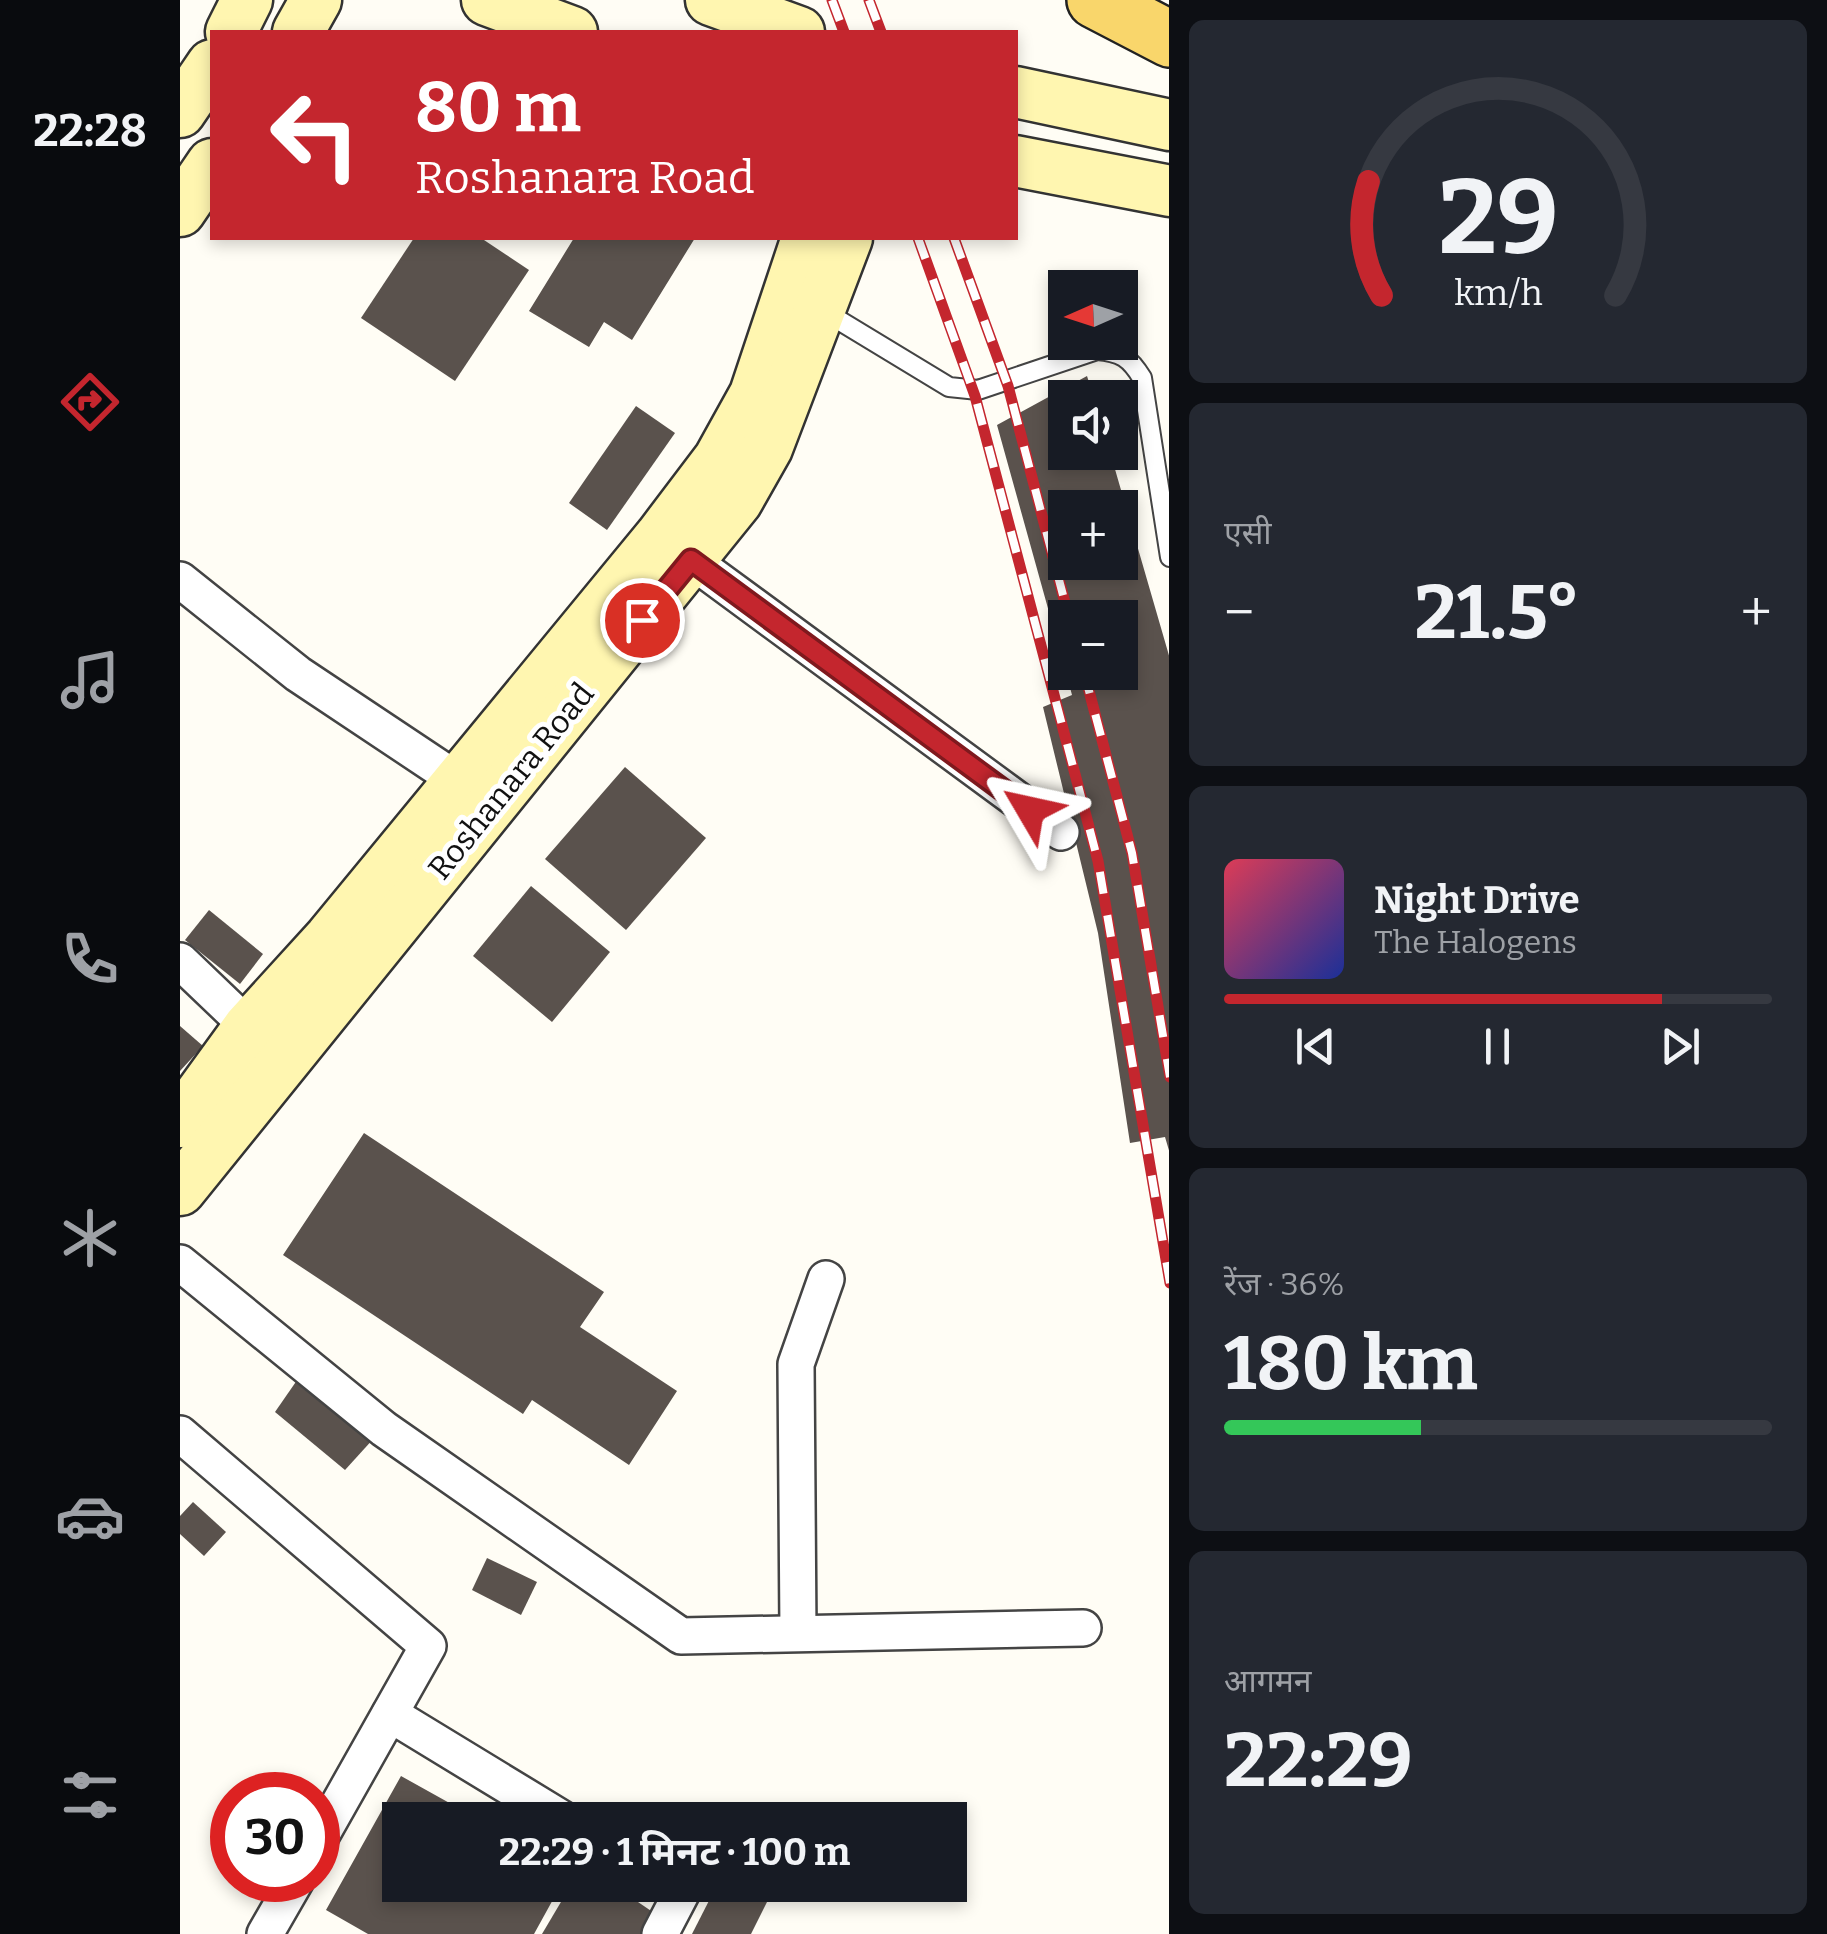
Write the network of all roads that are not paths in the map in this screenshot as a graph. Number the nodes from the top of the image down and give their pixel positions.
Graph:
1 (247, 0) edge
2 (316, 0) edge
3 (486, 0) edge
4 (711, 0) edge
5 (1095, 0) edge
6 (231, 30) edge
7 (299, 30) edge
8 (567, 30) edge
9 (794, 30) edge
10 (1169, 38) edge
11 (210, 68) edge
12 (1018, 93) edge
13 (180, 112) edge
14 (1169, 125) edge
15 (1018, 163) edge
16 (210, 167) edge
17 (1169, 191) edge
18 (180, 211) edge
19 (782, 240) edge
20 (807, 240) edge
21 (846, 240) edge
22 (806, 302) junction
23 (1169, 551) edge
24 (691, 560) junction
25 (180, 580) edge
26 (458, 780) junction
27 (1061, 832) dead end
28 (180, 960) edge
29 (249, 1027) junction
30 (180, 1122) edge
31 (180, 1190) edge
32 (180, 1263) edge
33 (826, 1278) dead end
34 (180, 1434) edge
35 (1082, 1628) dead end
36 (798, 1634) junction
37 (390, 1714) junction
38 (534, 1802) edge
39 (340, 1803) edge
40 (287, 1902) edge
41 (677, 1902) edge
42 (275, 1931) edge
43 (660, 1934) edge

1 - 6 street
2 - 7 street
3 - 8 street
4 - 9 street
5 - 10 main road
11 - 13 street
12 - 14 street
15 - 17 street
16 - 18 street
19 - 22 street
20 - 22 street, Roshanara Road
21 - 22 street, Roshanara Road
22 - 23 lane
22 - 24 street, Roshanara Road
22 - 26 street, Roshanara Road
24 - 27 street
24 - 31 street, Roshanara Road
25 - 26 street
26 - 29 street, Roshanara Road
28 - 29 street
29 - 30 street, Roshanara Road
32 - 36 street
33 - 36 street
34 - 37 street
35 - 36 street
37 - 38 street
37 - 39 street
40 - 42 street
41 - 43 street

